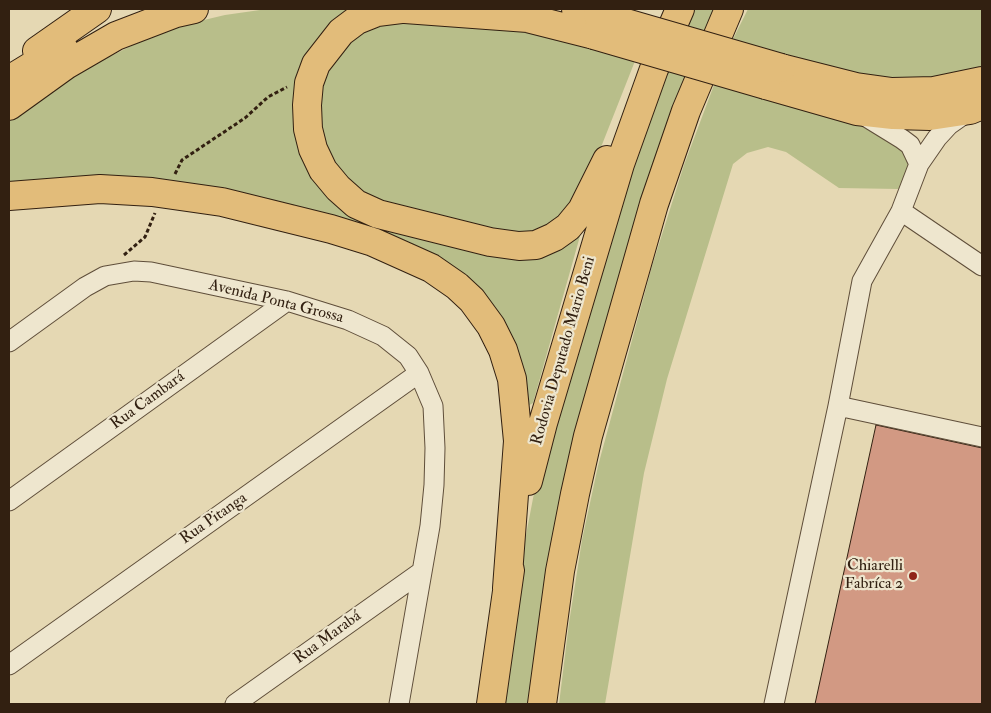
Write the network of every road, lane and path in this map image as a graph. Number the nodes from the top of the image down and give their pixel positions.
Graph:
1 (96, 9) edge
2 (134, 9) edge
3 (194, 9) edge
4 (403, 9) edge
5 (488, 9) edge
6 (729, 9) edge
7 (678, 12) edge
8 (528, 18) junction
9 (589, 20) edge
10 (654, 70) junction
11 (9, 72) edge
12 (773, 77) junction
13 (9, 80) edge
14 (982, 81) edge
15 (292, 85) dead end
16 (9, 106) edge
17 (976, 107) edge
18 (857, 111) junction
19 (919, 164) junction
20 (164, 194) junction
21 (9, 196) edge
22 (901, 211) junction
23 (145, 237) dead end
24 (124, 254) dead end
25 (982, 266) edge
26 (287, 301) junction
27 (9, 342) edge
28 (419, 373) junction
29 (838, 406) junction
30 (982, 437) edge
31 (9, 501) edge
32 (421, 572) junction
33 (507, 588) junction
34 (9, 666) edge
35 (236, 704) edge
36 (399, 704) edge
37 (491, 704) edge
38 (542, 704) edge
39 (774, 704) edge

1 - 11 highway
2 - 13 highway
3 - 16 highway
4 - 8 highway
4 - 10 highway
5 - 8 highway
6 - 38 highway
7 - 10 highway, Rodovia Deputado Mario Beni
8 - 9 highway
9 - 12 highway, bridge
10 - 33 highway, Rodovia Deputado Mario Beni
12 - 14 highway
12 - 18 highway
15 - 20 path
17 - 18 highway
17 - 19 street
18 - 19 street
19 - 22 street
20 - 21 highway
20 - 33 highway
22 - 25 street
22 - 29 street
23 - 24 path
26 - 27 street, Avenida Ponta Grossa
26 - 28 street, Avenida Ponta Grossa
26 - 31 street, Rua Cambará
28 - 32 street, Avenida Ponta Grossa
28 - 34 street, Rua Pitanga
29 - 30 street
29 - 39 street
32 - 35 street, Rua Marabá
32 - 36 street, Avenida Ponta Grossa
33 - 37 highway, Rodovia Deputado Mario Beni

